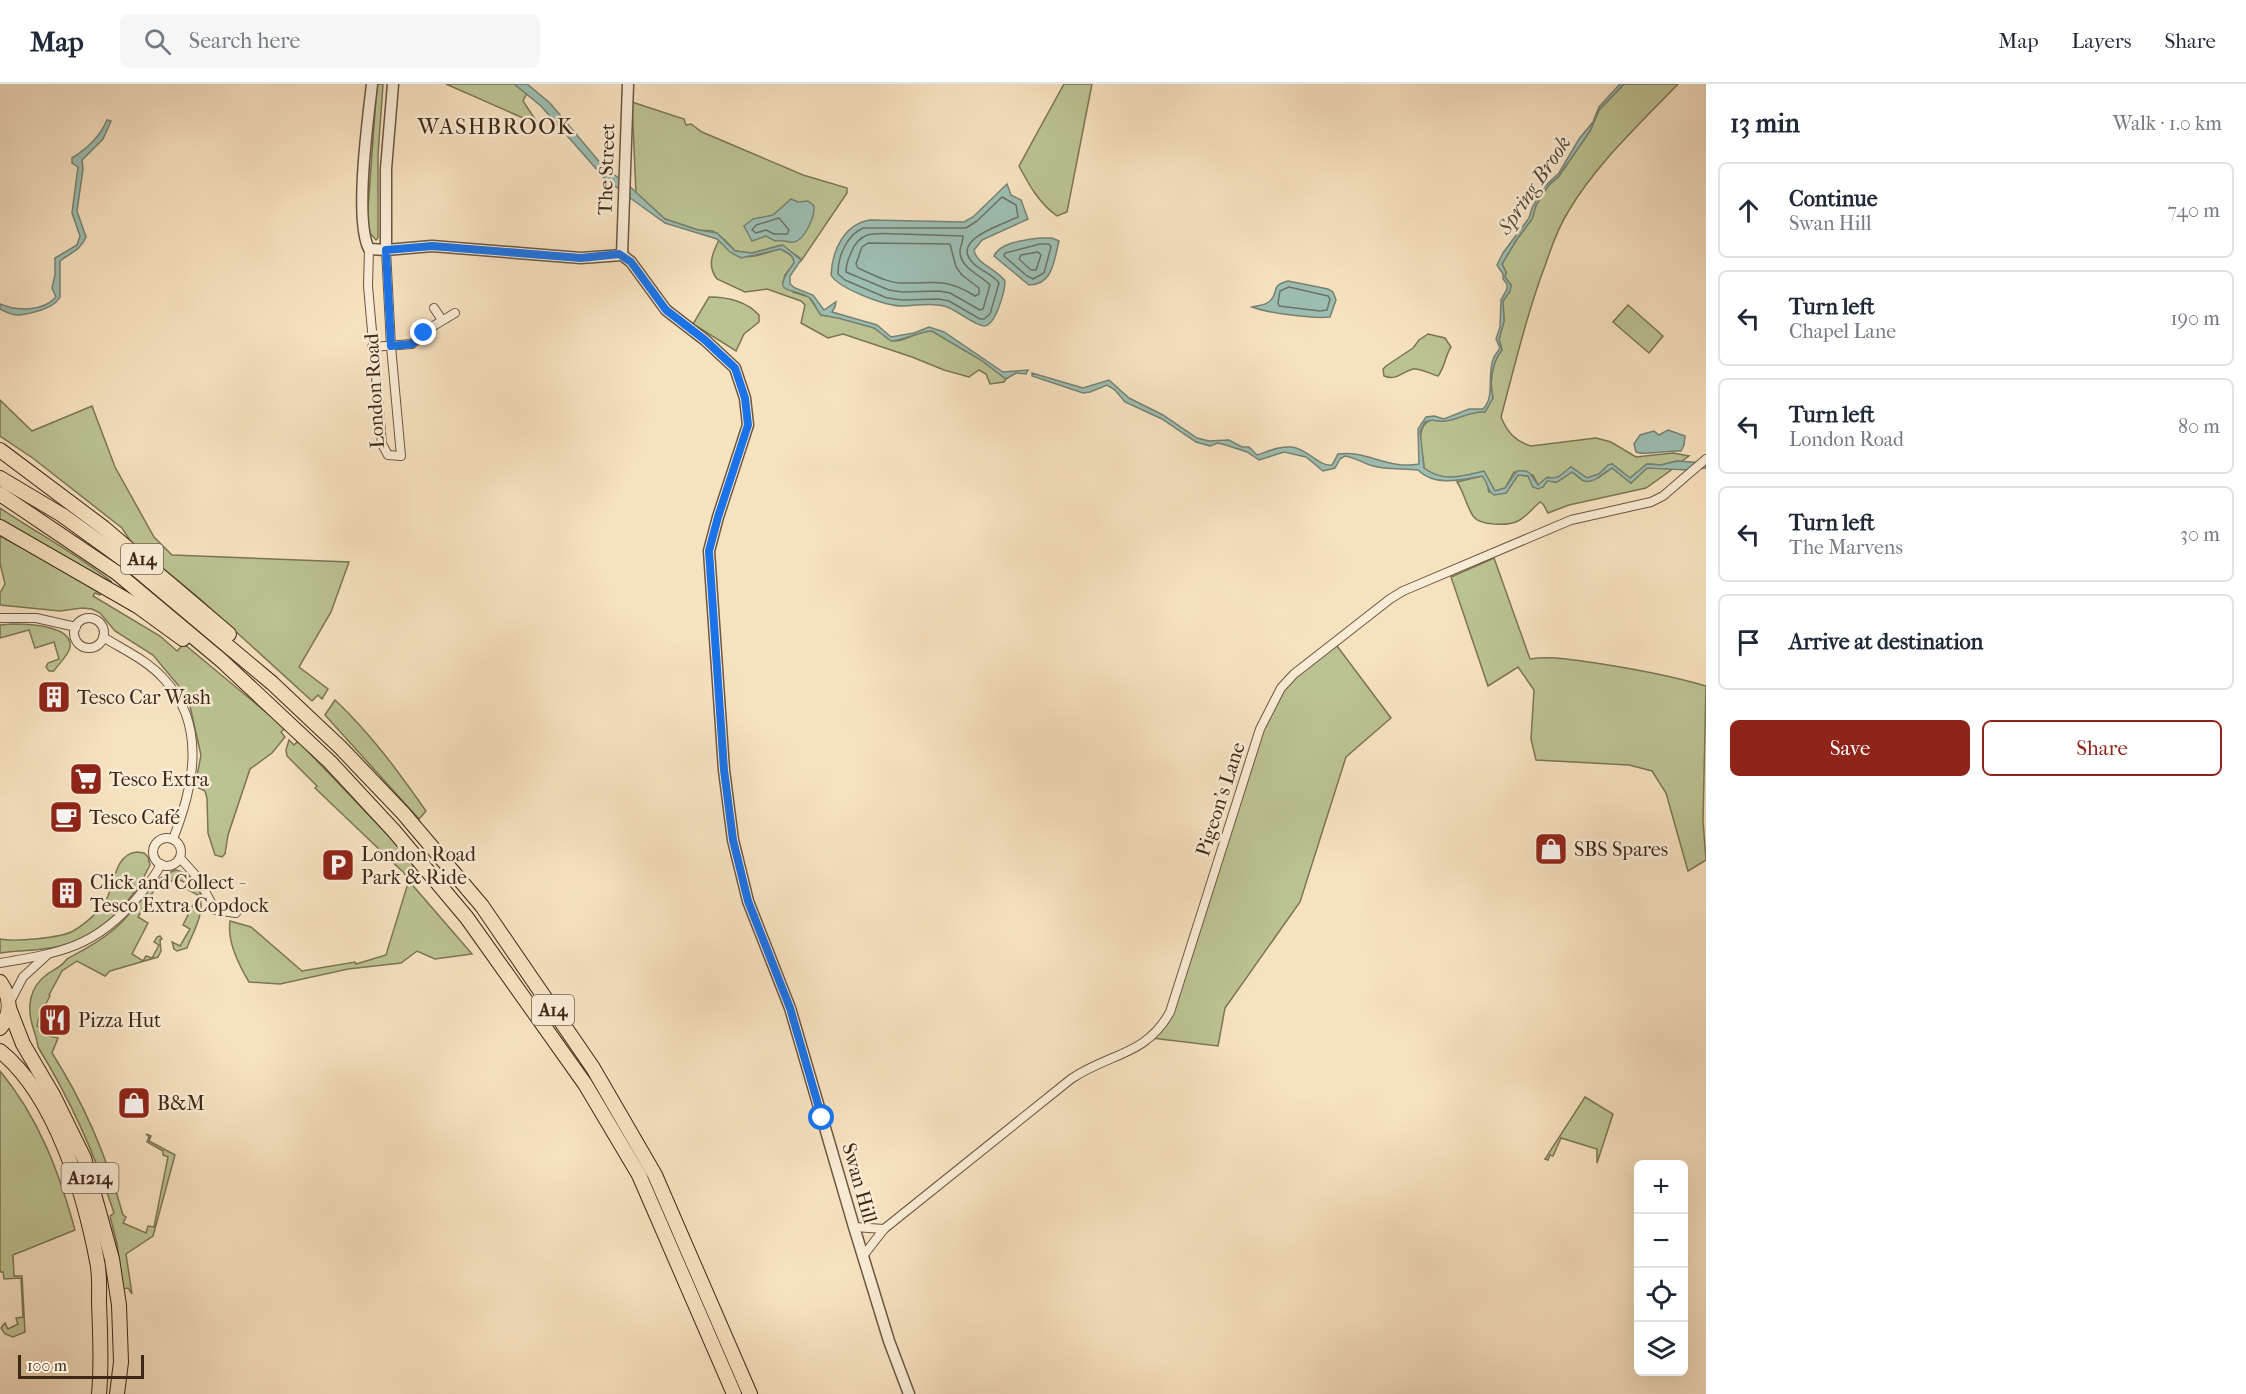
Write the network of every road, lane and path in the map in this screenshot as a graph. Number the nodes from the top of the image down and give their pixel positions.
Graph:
1 (372, 84) edge
2 (393, 84) edge
3 (628, 84) edge
4 (369, 249) junction
5 (386, 250) junction
6 (622, 255) junction
7 (434, 308) dead end
8 (455, 313) dead end
9 (442, 320) junction
10 (391, 346) junction
11 (372, 347) junction
12 (0, 450) edge
13 (1706, 459) edge
14 (0, 478) edge
15 (0, 494) edge
16 (0, 527) edge
17 (0, 618) edge
18 (75, 627) junction
19 (103, 637) junction
20 (221, 660) junction
21 (272, 683) junction
22 (173, 839) junction
23 (180, 858) junction
24 (162, 864) junction
25 (236, 913) dead end
26 (47, 955) junction
27 (0, 963) edge
28 (0, 982) edge
29 (9, 1006) junction
30 (0, 1028) edge
31 (0, 1051) edge
32 (854, 1227) junction
33 (884, 1229) junction
34 (863, 1256) junction
35 (99, 1394) edge
36 (117, 1394) edge
37 (734, 1394) edge
38 (750, 1394) edge
39 (909, 1394) edge

1 - 4 street, London Road
2 - 5 street, London Road
3 - 6 street, The Street
4 - 5 street
4 - 11 street, London Road
5 - 6 street
5 - 10 street, London Road
6 - 32 street, Swan Hill
7 - 9 street
8 - 9 street
9 - 10 street
10 - 11 street
10 - 11 street, London Road
12 - 21 main road, A14
13 - 33 street, Pigeon's Lane
14 - 21 main road, A14
15 - 20 main road, A14
16 - 20 main road, A14
17 - 18 street
18 - 19 street
18 - 19 street
19 - 22 street
20 - 37 main road, A14
21 - 38 main road, A14
22 - 23 street
22 - 24 street
23 - 24 street
23 - 25 street
24 - 26 street
26 - 27 street
26 - 29 street
28 - 29 main road
29 - 30 main road
29 - 36 main road, A1214
31 - 35 main road, A1214
32 - 33 street
32 - 34 street, Swan Hill
33 - 34 street, Pigeon's Lane
34 - 39 street, Swan Hill

